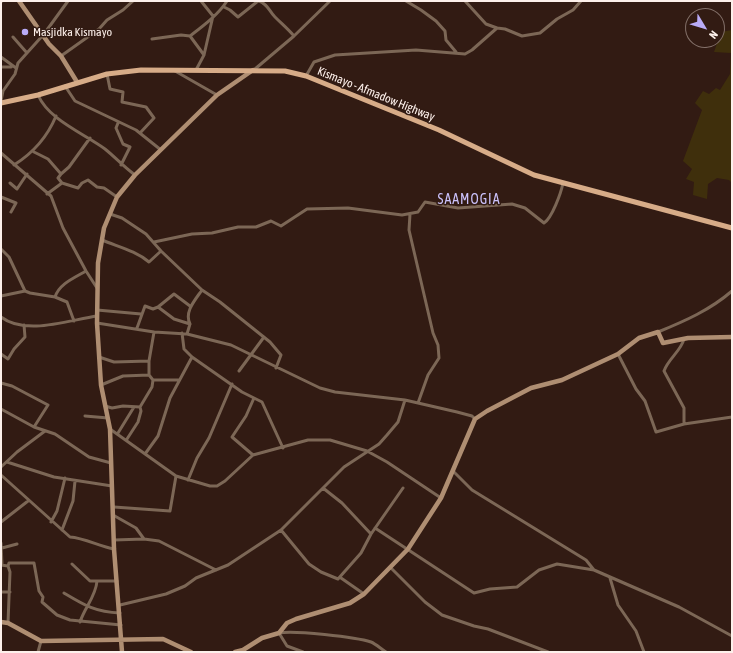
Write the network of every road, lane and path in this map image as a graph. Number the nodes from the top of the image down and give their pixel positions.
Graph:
1 (18, 1) edge
2 (68, 1) edge
3 (132, 1) edge
4 (201, 1) edge
5 (227, 1) edge
6 (258, 1) edge
7 (330, 1) edge
8 (406, 1) edge
9 (465, 1) edge
10 (581, 1) edge
11 (224, 7) junction
12 (213, 16) junction
13 (498, 28) junction
14 (44, 34) junction
15 (190, 36) junction
16 (294, 36) junction
17 (13, 37) dead end
18 (152, 39) dead end
19 (456, 52) junction
20 (28, 53) junction
21 (61, 56) junction
22 (204, 56) junction
23 (1, 57) edge
24 (12, 66) junction
25 (1, 67) edge
26 (16, 68) junction
27 (255, 69) junction
28 (174, 70) junction
29 (196, 70) junction
30 (107, 74) junction
31 (306, 76) junction
32 (77, 82) junction
33 (65, 86) junction
34 (38, 95) junction
35 (217, 95) junction
36 (1, 102) edge
37 (56, 116) junction
38 (118, 123) junction
39 (140, 132) junction
40 (90, 138) junction
41 (160, 150) junction
42 (34, 152) junction
43 (1, 153) edge
44 (121, 165) junction
45 (14, 166) junction
46 (27, 174) junction
47 (61, 174) junction
48 (135, 175) junction
49 (10, 183) dead end
50 (62, 183) junction
51 (563, 183) junction
52 (47, 194) junction
53 (1, 197) edge
54 (117, 197) junction
55 (11, 212) dead end
56 (110, 214) junction
57 (410, 214) junction
58 (732, 228) edge
59 (101, 240) junction
60 (154, 242) junction
61 (1, 249) edge
62 (161, 251) junction
63 (86, 271) junction
64 (97, 288) junction
65 (202, 290) junction
66 (25, 291) junction
67 (732, 291) edge
68 (1, 296) edge
69 (55, 296) junction
70 (190, 306) junction
71 (158, 307) junction
72 (97, 310) junction
73 (141, 314) junction
74 (97, 316) junction
75 (1, 318) edge
76 (74, 321) junction
77 (97, 323) junction
78 (190, 324) junction
79 (24, 326) junction
80 (137, 328) junction
81 (154, 332) junction
82 (658, 332) junction
83 (182, 333) junction
84 (187, 334) junction
85 (732, 337) edge
86 (264, 338) junction
87 (684, 339) junction
88 (1, 354) edge
89 (618, 354) junction
90 (252, 355) junction
91 (99, 357) junction
92 (192, 357) junction
93 (149, 361) junction
94 (276, 368) junction
95 (239, 371) dead end
96 (149, 375) junction
97 (153, 380) junction
98 (179, 380) junction
99 (1, 383) edge
100 (232, 384) junction
101 (101, 385) junction
102 (254, 398) junction
103 (405, 400) junction
104 (418, 403) junction
105 (105, 406) junction
106 (134, 407) junction
107 (140, 407) junction
108 (1, 409) edge
109 (85, 416) dead end
110 (732, 417) edge
111 (108, 418) junction
112 (475, 419) junction
113 (684, 424) junction
114 (34, 427) junction
115 (110, 429) junction
116 (44, 431) junction
117 (118, 433) junction
118 (126, 439) junction
119 (283, 448) junction
120 (367, 451) junction
121 (145, 454) junction
122 (253, 454) junction
123 (7, 462) junction
124 (111, 463) junction
125 (1, 467) edge
126 (453, 471) junction
127 (1, 475) edge
128 (176, 476) junction
129 (65, 478) junction
130 (188, 480) junction
131 (75, 481) junction
132 (112, 486) junction
133 (323, 488) junction
134 (403, 488) dead end
135 (441, 498) junction
136 (28, 501) junction
137 (114, 506) junction
138 (113, 515) junction
139 (1, 522) edge
140 (51, 522) junction
141 (375, 528) junction
142 (62, 530) junction
143 (281, 530) junction
144 (371, 534) junction
145 (144, 539) junction
146 (114, 540) junction
147 (1, 543) edge
148 (17, 544) dead end
149 (2, 548) edge
150 (114, 548) junction
151 (408, 549) junction
152 (72, 564) dead end
153 (1, 565) edge
154 (8, 566) junction
155 (390, 567) junction
156 (216, 570) junction
157 (594, 570) junction
158 (341, 578) junction
159 (610, 578) junction
160 (117, 580) junction
161 (97, 581) junction
162 (1, 592) edge
163 (10, 592) junction
164 (64, 593) dead end
165 (364, 594) junction
166 (120, 605) junction
167 (86, 607) junction
168 (120, 613) junction
169 (1, 622) edge
170 (80, 622) junction
171 (8, 623) junction
172 (121, 625) junction
173 (279, 633) junction
174 (732, 636) edge
175 (123, 640) junction
176 (41, 641) junction
177 (38, 652) edge
178 (122, 652) edge
179 (191, 652) edge
180 (235, 652) edge
181 (303, 652) edge
182 (386, 652) edge
183 (548, 652) edge
184 (644, 652) edge

1 - 14 street
2 - 14 street
3 - 21 street
4 - 12 street
5 - 11 street
6 - 11 street
6 - 16 street
7 - 16 street
8 - 19 street
9 - 13 street
10 - 13 street
11 - 12 street
12 - 15 street
12 - 22 street
13 - 19 street
14 - 20 street
14 - 21 street
15 - 18 street
15 - 22 street
16 - 27 street
17 - 20 street
19 - 31 street
20 - 26 street
21 - 32 street
22 - 29 street
23 - 24 street
24 - 25 street
24 - 26 street
26 - 36 street
27 - 29 main road, Kismayo - Afmadow Highway
27 - 31 main road, Kismayo - Afmadow Highway
27 - 35 street
28 - 29 main road, Kismayo - Afmadow Highway
28 - 30 main road, Kismayo - Afmadow Highway
28 - 35 street
30 - 32 main road, Kismayo - Afmadow Highway
30 - 39 street
31 - 51 main road, Kismayo - Afmadow Highway
32 - 33 main road, Kismayo - Afmadow Highway
33 - 34 main road, Kismayo - Afmadow Highway
33 - 38 street
34 - 36 main road, Kismayo - Afmadow Highway
34 - 37 street
35 - 41 street
37 - 40 street
37 - 42 street
38 - 39 street
38 - 44 street
39 - 41 street
40 - 44 street
40 - 47 street
41 - 48 street
42 - 45 street
42 - 47 street
43 - 45 street
44 - 48 street
45 - 46 street
46 - 49 street
46 - 52 street
47 - 50 street
48 - 54 street
50 - 52 street
50 - 54 street
51 - 57 street
51 - 58 main road, Kismayo - Afmadow Highway
52 - 63 street
53 - 55 street
54 - 56 street
56 - 59 street
56 - 60 street
57 - 60 street
57 - 104 street
59 - 62 street
59 - 64 street
60 - 62 street
61 - 66 street
62 - 65 street
63 - 64 street
63 - 69 street
64 - 72 street
65 - 70 street
65 - 86 street
66 - 68 street
66 - 69 street
67 - 82 street
69 - 76 street
70 - 71 street
70 - 78 street
71 - 73 street
71 - 78 street
72 - 73 street
72 - 74 street
73 - 80 street
74 - 76 street
74 - 77 street
75 - 79 street
76 - 79 street
77 - 80 street
77 - 91 street
78 - 84 street
79 - 88 street
80 - 81 street
81 - 83 street
81 - 93 street
82 - 87 street
82 - 89 street
83 - 84 street
83 - 92 street
84 - 90 street
85 - 87 street
86 - 90 street
86 - 94 street
87 - 113 street
89 - 112 street
89 - 113 street
90 - 94 street
90 - 95 street
91 - 93 street
91 - 101 street
92 - 98 street
92 - 100 street
93 - 96 street
94 - 103 street
96 - 97 street
96 - 101 street
97 - 98 street
97 - 107 street
98 - 121 street
99 - 114 street
100 - 102 street
100 - 130 street
101 - 105 street
102 - 119 street
102 - 122 street
103 - 104 street
103 - 120 street
104 - 112 street
105 - 106 street
105 - 111 street
106 - 107 street
106 - 117 street
107 - 118 street
108 - 114 street
109 - 111 street
110 - 113 street
111 - 115 street
112 - 126 street
114 - 116 street
115 - 117 street
115 - 124 street
116 - 123 street
116 - 124 street
117 - 118 street
118 - 121 street
119 - 120 street
119 - 122 street
120 - 133 street
120 - 135 street
121 - 128 street
122 - 130 street
123 - 125 street
123 - 129 street
124 - 132 street
126 - 135 street
126 - 157 street
127 - 136 street
128 - 130 street
128 - 137 street
129 - 131 street
129 - 140 street
131 - 132 street
131 - 142 street
132 - 137 street
133 - 143 street
133 - 144 street
134 - 141 street
135 - 151 street
136 - 139 street
136 - 140 street
137 - 138 street
138 - 145 street
138 - 146 street
140 - 142 street
141 - 144 street
141 - 151 street
142 - 150 street
143 - 156 street
143 - 158 street
144 - 158 street
145 - 146 street
145 - 156 street
146 - 150 street
147 - 149 street
148 - 149 street
149 - 153 street
150 - 160 street
151 - 155 street
151 - 157 street
152 - 161 street
153 - 154 street
154 - 163 street
154 - 170 street
155 - 165 street
155 - 183 street
156 - 166 street
157 - 159 street
158 - 165 street
159 - 174 street
159 - 184 street
160 - 161 street
160 - 166 street
161 - 167 street
162 - 163 street
163 - 171 street
164 - 167 street
165 - 173 street
166 - 168 street
167 - 168 street
167 - 170 street
168 - 172 street
169 - 171 street
170 - 172 street
171 - 176 street
172 - 175 street
173 - 180 street
173 - 181 street
173 - 182 street
175 - 176 street
175 - 178 street
175 - 179 street
176 - 177 street

